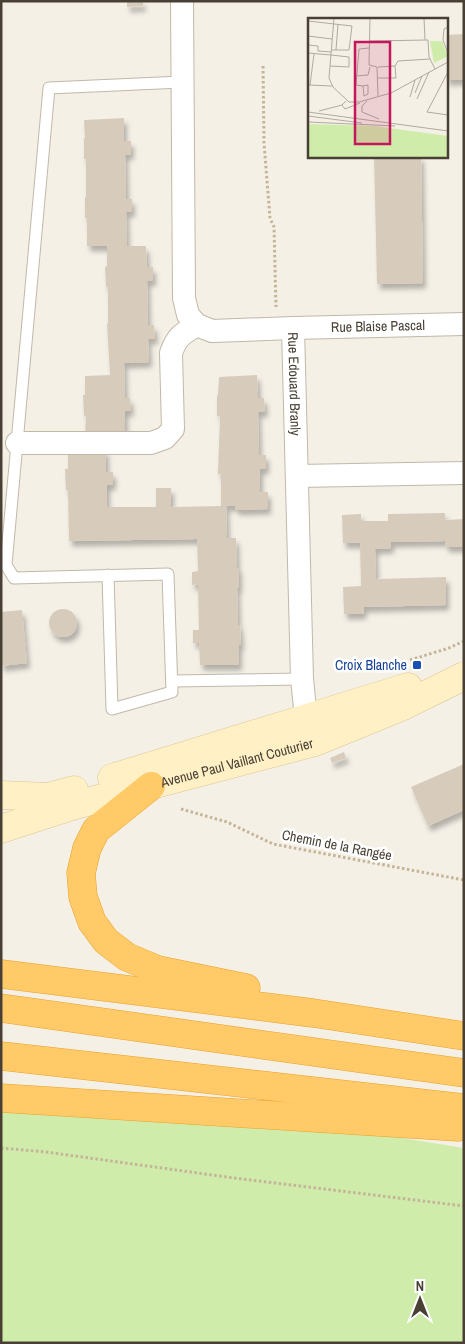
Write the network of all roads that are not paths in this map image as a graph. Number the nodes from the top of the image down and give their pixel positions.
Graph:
1 (182, 1) edge
2 (182, 82) junction
3 (464, 324) edge
4 (197, 325) junction
5 (293, 328) junction
6 (17, 443) junction
7 (464, 473) edge
8 (297, 476) junction
9 (108, 575) junction
10 (464, 672) edge
11 (464, 676) edge
12 (302, 679) junction
13 (172, 681) junction
14 (310, 730) junction
15 (151, 786) junction
16 (1, 795) edge
17 (1, 828) edge
18 (1, 974) edge
19 (1, 1008) edge
20 (313, 1013) junction
21 (464, 1036) edge
22 (1, 1056) edge
23 (464, 1073) edge
24 (1, 1098) edge
25 (464, 1108) edge
26 (464, 1126) edge

1 - 2 street
2 - 4 street
2 - 6 lane
3 - 5 street, Rue Blaise Pascal
4 - 5 street, Rue Edouard Branly
4 - 6 street
5 - 8 street, Rue Edouard Branly
6 - 9 lane
7 - 8 street
8 - 12 street, Rue Edouard Branly
9 - 13 lane
9 - 13 lane
10 - 14 street, Avenue Paul Vaillant Couturier
11 - 14 street, Avenue Paul Vaillant Couturier
12 - 13 lane
12 - 14 street, Rue Edouard Branly
14 - 15 street, Avenue Paul Vaillant Couturier
14 - 16 street, Avenue Paul Vaillant Couturier
15 - 17 street, Avenue Paul Vaillant Couturier
15 - 20 highway
18 - 20 highway
19 - 23 highway
20 - 21 highway
22 - 25 highway
24 - 26 highway

